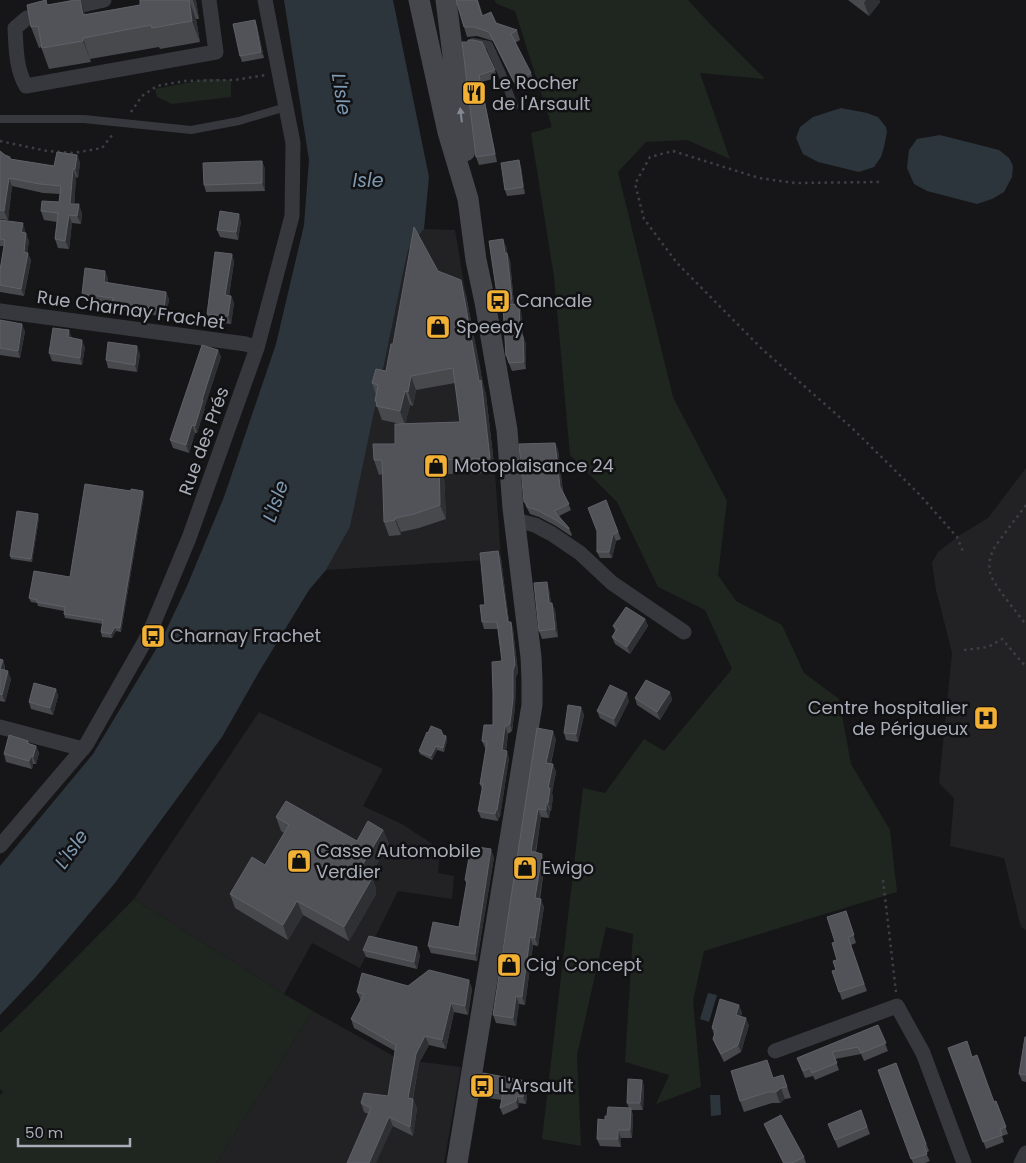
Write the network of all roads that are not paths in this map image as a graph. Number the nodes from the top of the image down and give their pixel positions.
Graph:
1 (104, 0) edge
2 (209, 0) edge
3 (265, 0) edge
4 (446, 0) edge
5 (421, 10) edge
6 (457, 38) junction
7 (430, 48) junction
8 (514, 106) dead end
9 (286, 107) junction
10 (0, 118) edge
11 (468, 199) junction
12 (0, 311) edge
13 (257, 348) junction
14 (515, 520) junction
15 (684, 632) dead end
16 (0, 727) edge
17 (83, 749) junction
18 (0, 846) edge
19 (775, 1051) dead end
20 (1026, 1152) edge
21 (457, 1163) edge
22 (964, 1163) edge
23 (1021, 1163) edge

1 - 2 street
3 - 9 street, Rue des Prés
4 - 5 main road
4 - 6 main road
5 - 7 main road
6 - 7 main road
6 - 8 lane
11 -> 6 main road
7 - 11 main road
9 - 10 lane
9 - 13 street, Rue des Prés
11 - 14 main road
12 - 13 street, Rue Charnay Frachet
13 - 17 street, Rue des Prés
14 - 15 street
14 - 21 main road
16 - 17 street
17 - 18 street, Rue des Prés
19 - 22 street
20 - 23 street

